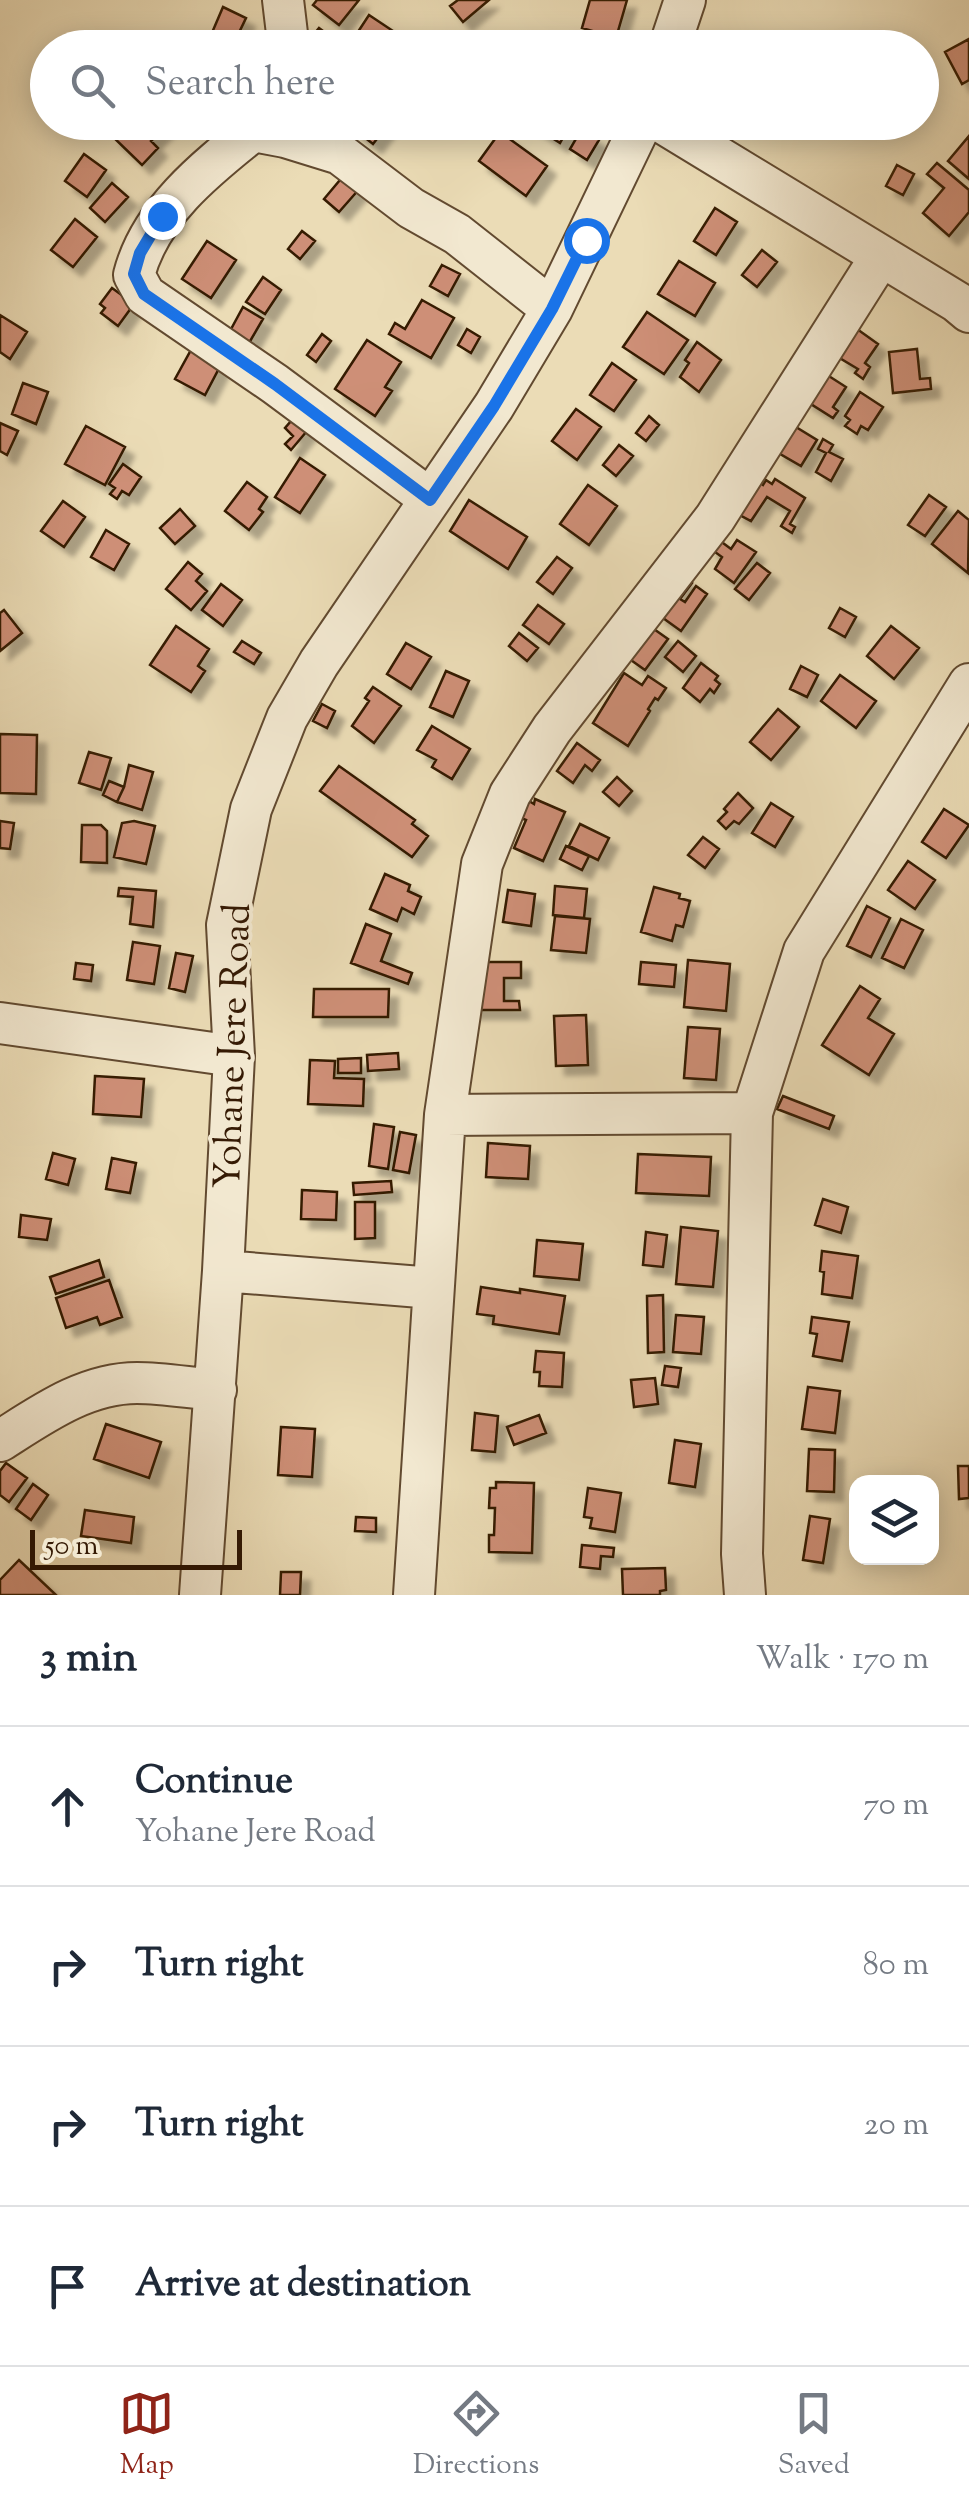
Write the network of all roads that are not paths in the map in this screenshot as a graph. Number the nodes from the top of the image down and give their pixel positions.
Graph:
1 (283, 0) edge
2 (685, 0) edge
3 (287, 30) edge
4 (674, 30) edge
5 (239, 140) edge
6 (293, 140) edge
7 (633, 140) edge
8 (690, 140) edge
9 (881, 256) junction
10 (965, 299) edge
11 (552, 309) junction
12 (430, 500) junction
13 (969, 684) edge
14 (0, 1023) edge
15 (234, 1056) junction
16 (752, 1113) junction
17 (445, 1115) junction
18 (223, 1271) junction
19 (434, 1288) junction
20 (216, 1390) junction
21 (0, 1441) edge
22 (200, 1595) edge
23 (414, 1595) edge
24 (745, 1595) edge

1 - 3 street
2 - 4 street
5 - 12 street
6 - 11 street
7 - 11 street, Yohane Jere Road
8 - 9 street
9 - 10 street
9 - 17 street
11 - 12 street, Yohane Jere Road
12 - 15 street, Yohane Jere Road
13 - 16 street
14 - 15 street
15 - 18 street, Yohane Jere Road
16 - 17 street
16 - 24 street
17 - 19 street
18 - 19 street
18 - 20 street, Yohane Jere Road
19 - 23 street
20 - 21 street
20 - 22 street, Yohane Jere Road

